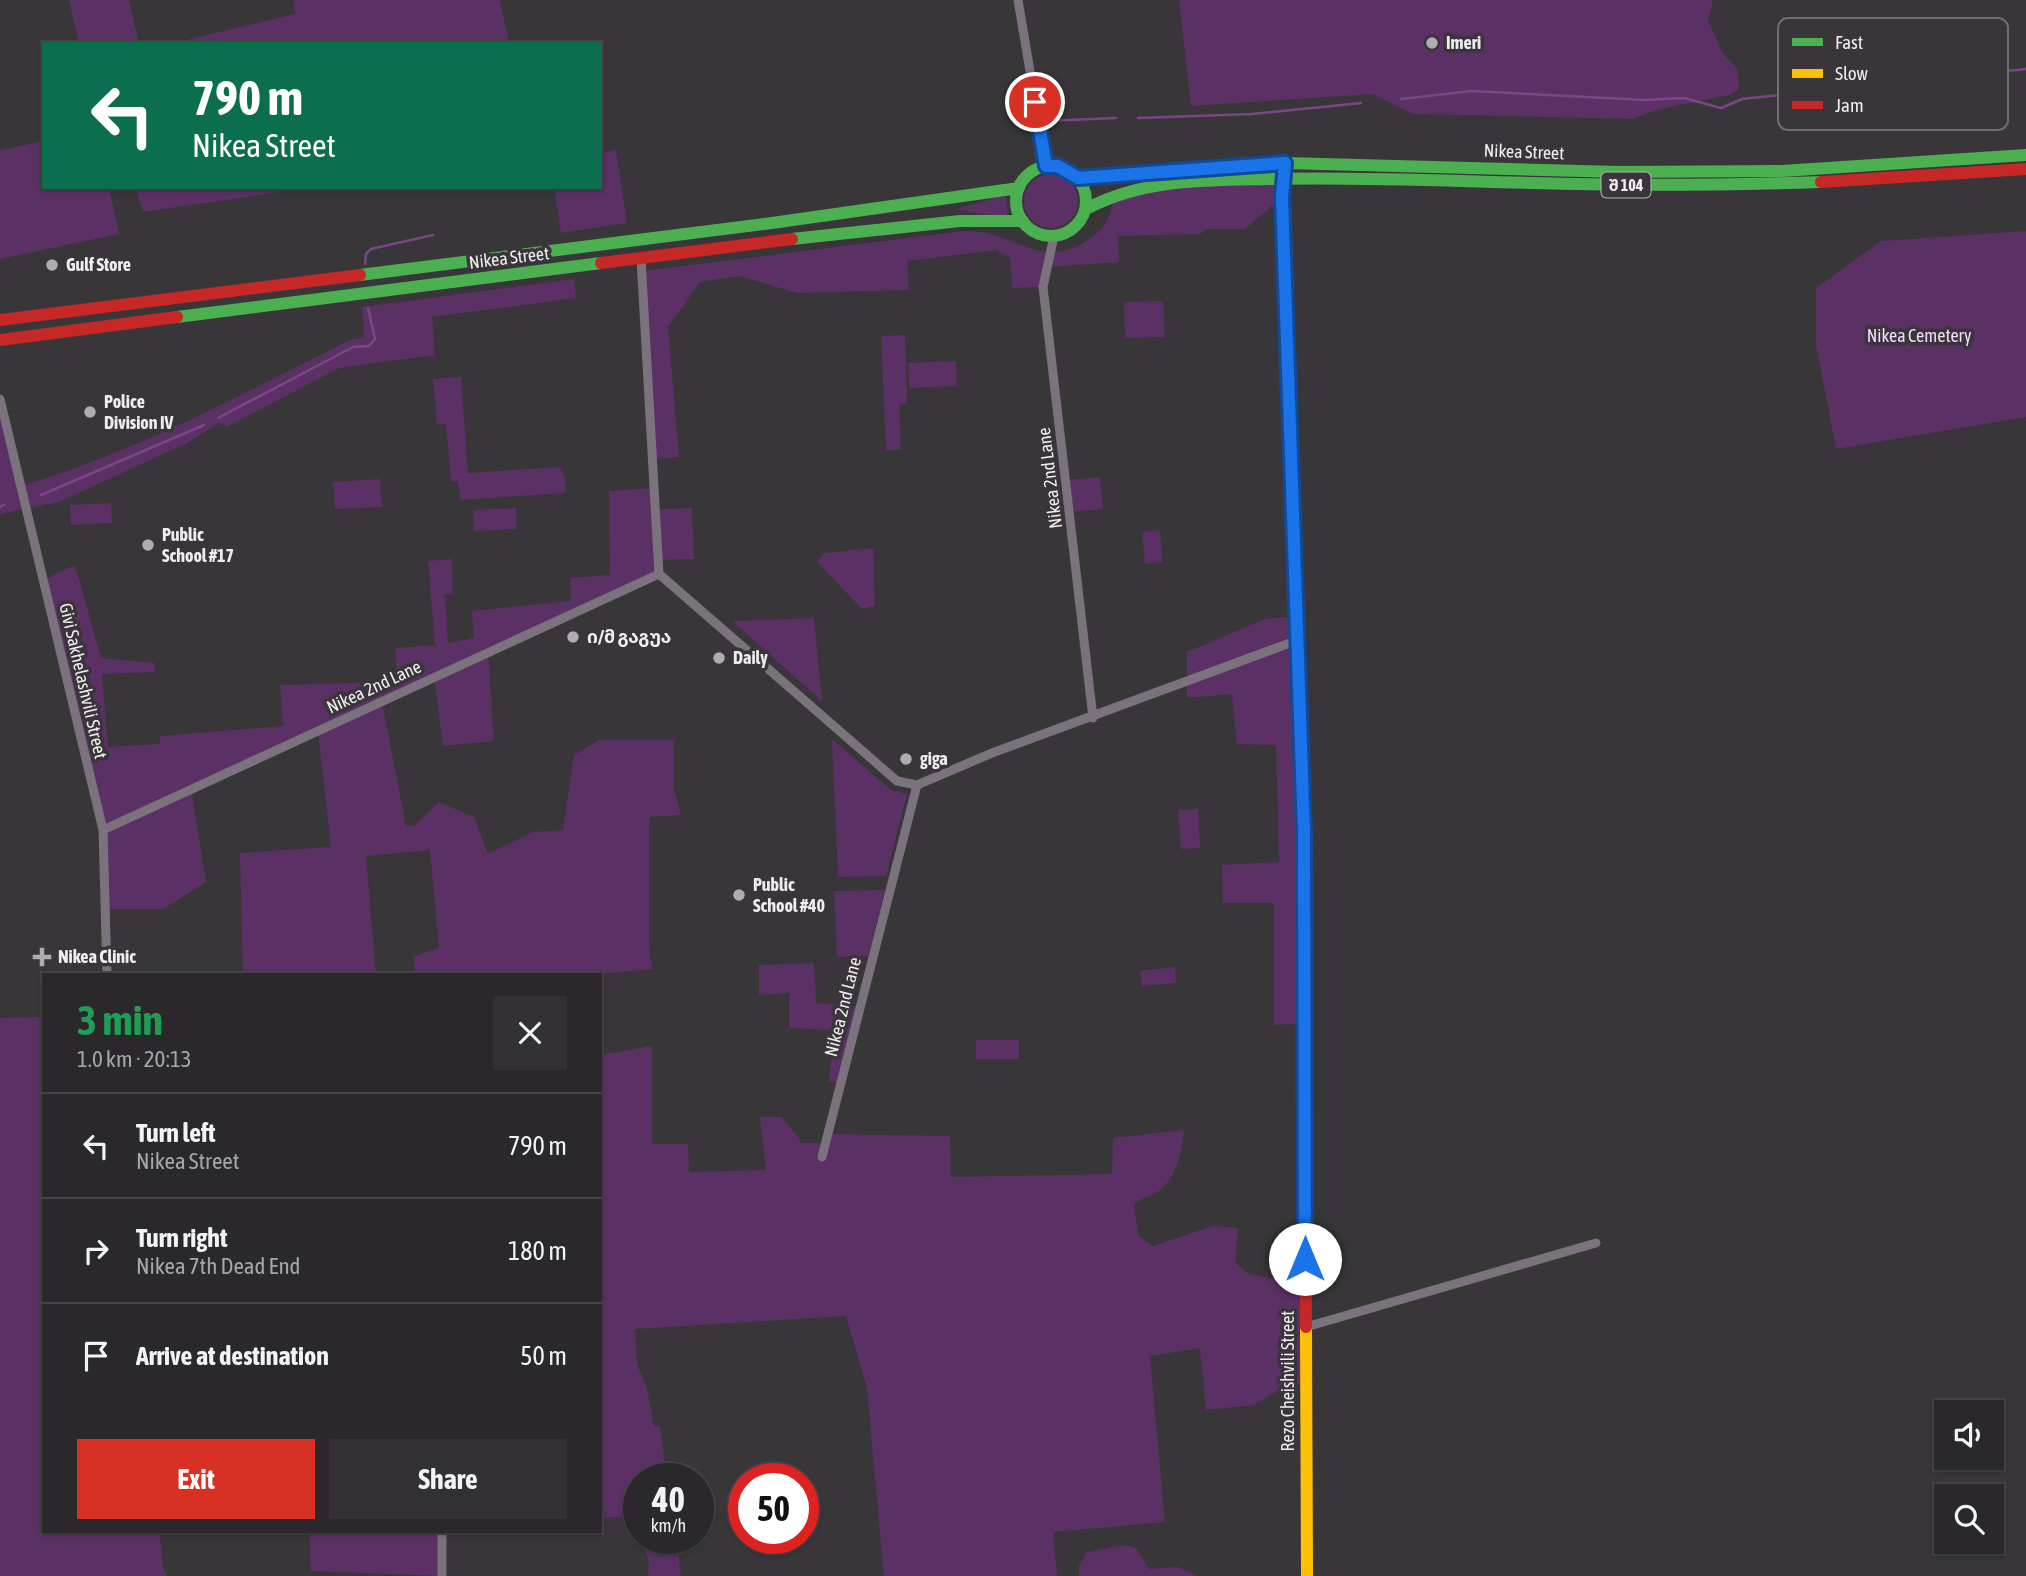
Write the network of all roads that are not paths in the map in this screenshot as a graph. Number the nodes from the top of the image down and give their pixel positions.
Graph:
1 (1018, 0) edge
2 (2026, 155) edge
3 (1285, 163) junction
4 (1046, 166) junction
5 (2026, 169) edge
6 (1078, 178) junction
7 (1283, 178) junction
8 (1018, 188) junction
9 (1086, 209) junction
10 (1023, 221) junction
11 (1054, 236) junction
12 (640, 259) junction
13 (130, 304) junction
14 (0, 320) edge
15 (132, 324) junction
16 (0, 340) edge
17 (0, 399) edge
18 (659, 573) junction
19 (1298, 640) junction
20 (1093, 718) junction
21 (917, 785) junction
22 (103, 830) junction
23 (107, 973) edge
24 (822, 1157) dead end
25 (1596, 1243) dead end
26 (1306, 1327) junction
27 (442, 1533) edge
28 (442, 1576) edge
29 (1307, 1576) edge

1 - 4 street
2 - 3 main road, Nikea Street / შ 104
3 - 6 main road, Nikea Street
3 - 7 main road, Rezo Cheishvili Street
4 - 6 main road, Nikea Street
4 - 8 main road
5 - 7 main road, Nikea Street / შ 104
6 - 9 main road
7 - 9 main road, Nikea Street
7 - 19 main road, Rezo Cheishvili Street
8 - 10 main road
8 - 13 main road, Nikea Street
9 - 11 main road, Nikea Street
10 - 11 main road, Nikea Street
10 - 12 main road, Nikea Street
11 - 20 street, Nikea 2nd Lane
12 - 15 main road, Nikea Street
12 - 18 street
13 - 14 main road, Nikea Street
13 - 15 main road
15 - 16 main road, Nikea Street
17 - 22 street, Givi Sakhelashvili Street
18 - 21 street
18 - 22 street, Nikea 2nd Lane
19 - 20 street
19 - 26 main road, Rezo Cheishvili Street
20 - 21 street
21 - 24 street, Nikea 2nd Lane
22 - 23 street, Givi Sakhelashvili Street
25 - 26 street
26 - 29 main road, Rezo Cheishvili Street
27 - 28 street

